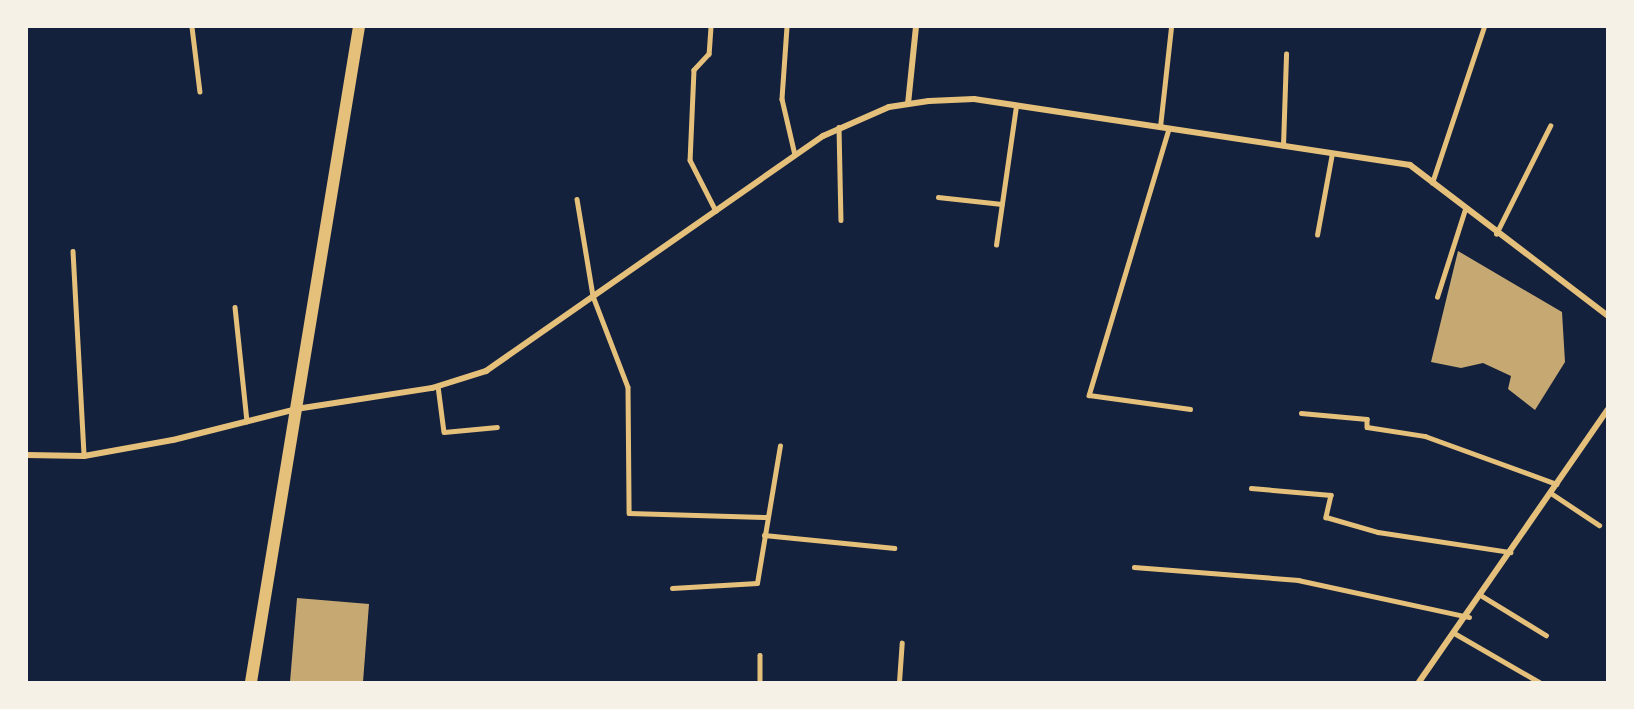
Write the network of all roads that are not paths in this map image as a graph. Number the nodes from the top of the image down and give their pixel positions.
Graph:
1 (192, 27) edge
2 (359, 27) edge
3 (711, 27) edge
4 (787, 27) edge
5 (916, 27) edge
6 (1171, 27) edge
7 (1484, 27) edge
8 (1286, 54) dead end
9 (200, 92) dead end
10 (908, 104) junction
11 (1016, 105) junction
12 (1550, 126) dead end
13 (839, 127) junction
14 (1160, 127) junction
15 (1169, 129) junction
16 (1283, 146) junction
17 (1332, 153) junction
18 (795, 155) junction
19 (1432, 183) junction
20 (938, 196) dead end
21 (577, 199) dead end
22 (1002, 204) junction
23 (1465, 209) junction
24 (716, 211) junction
25 (841, 220) dead end
26 (1496, 234) junction
27 (1317, 235) dead end
28 (996, 246) dead end
29 (73, 251) dead end
30 (593, 296) junction
31 (1437, 297) dead end
32 (235, 307) dead end
33 (1607, 315) edge
34 (438, 386) junction
35 (296, 409) junction
36 (1190, 409) dead end
37 (1607, 410) edge
38 (1301, 413) dead end
39 (247, 422) junction
40 (496, 426) dead end
41 (780, 446) dead end
42 (27, 455) edge
43 (84, 456) junction
44 (1557, 484) junction
45 (1251, 488) dead end
46 (1551, 494) junction
47 (767, 517) junction
48 (1599, 525) dead end
49 (764, 535) junction
50 (894, 548) dead end
51 (1512, 552) junction
52 (1134, 567) dead end
53 (672, 588) dead end
54 (1482, 596) junction
55 (1469, 617) junction
56 (1456, 634) junction
57 (1546, 635) dead end
58 (902, 643) dead end
59 (760, 655) dead end
60 (251, 682) edge
61 (760, 682) edge
62 (899, 682) edge
63 (1419, 682) edge
64 (1539, 682) edge

1 - 9 lane
2 - 35 main road
3 - 24 lane
4 - 18 lane
5 - 10 street
6 - 14 lane
7 - 19 lane
8 - 16 lane
10 - 11 street
10 - 13 street
11 - 14 street
11 - 22 lane
12 - 26 lane
13 - 18 street
13 - 25 lane
14 - 15 street
15 - 16 street
15 - 36 lane
16 - 17 street
17 - 19 street
17 - 27 lane
18 - 24 street
19 - 23 street
20 - 22 lane
21 - 30 lane
22 - 28 lane
23 - 26 street
23 - 31 lane
24 - 30 street
26 - 33 street
29 - 43 lane
30 - 34 street
30 - 47 lane
32 - 39 lane
34 - 35 street
34 - 40 lane
35 - 39 street
35 - 60 main road
37 - 44 street
38 - 44 lane
39 - 43 street
41 - 47 lane
42 - 43 street
44 - 46 street
45 - 51 lane
46 - 48 lane
46 - 51 street
47 - 49 lane
49 - 50 lane
49 - 53 lane
51 - 54 street
52 - 55 lane
54 - 55 street
54 - 57 lane
55 - 56 street
56 - 63 street
56 - 64 lane
58 - 62 lane
59 - 61 lane

